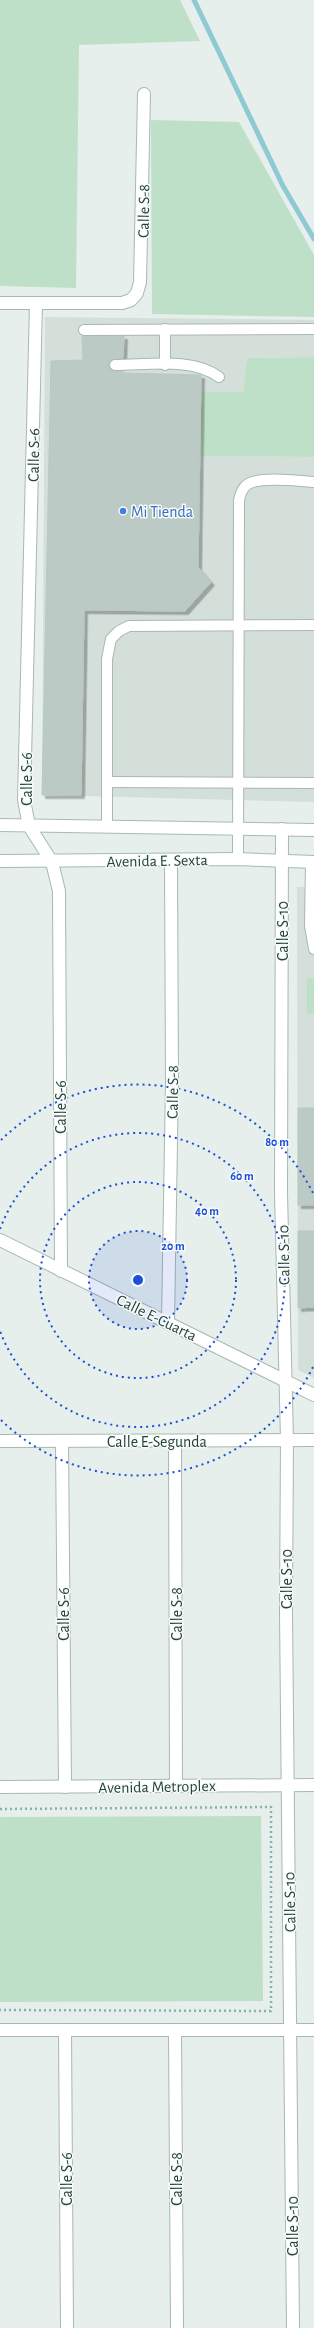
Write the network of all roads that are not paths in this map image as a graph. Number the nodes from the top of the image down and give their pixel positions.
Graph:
1 (144, 94) dead end
2 (0, 302) edge
3 (36, 303) junction
4 (165, 329) junction
5 (314, 329) edge
6 (84, 330) dead end
7 (115, 365) dead end
8 (165, 365) junction
9 (219, 377) dead end
10 (314, 482) edge
11 (239, 625) junction
12 (314, 625) edge
13 (107, 782) junction
14 (239, 782) junction
15 (314, 783) edge
16 (0, 826) edge
17 (29, 826) junction
18 (107, 827) junction
19 (238, 829) junction
20 (282, 829) junction
21 (314, 830) edge
22 (238, 859) junction
23 (171, 861) junction
24 (282, 861) junction
25 (0, 862) edge
26 (52, 862) junction
27 (312, 862) edge
28 (314, 949) edge
29 (0, 1240) edge
30 (60, 1271) junction
31 (168, 1322) junction
32 (286, 1380) junction
33 (314, 1395) edge
34 (287, 1440) junction
35 (314, 1440) edge
36 (0, 1441) edge
37 (62, 1441) junction
38 (175, 1442) junction
39 (288, 1785) junction
40 (314, 1785) edge
41 (176, 1786) junction
42 (0, 1787) edge
43 (65, 1787) junction
44 (0, 2030) edge
45 (65, 2030) junction
46 (175, 2030) junction
47 (291, 2030) junction
48 (314, 2030) edge
49 (67, 2328) edge
50 (177, 2328) edge
51 (293, 2328) edge

1 - 3 street, Calle S-8
2 - 3 street
3 - 17 street, Calle S-6
4 - 5 lane
4 - 6 lane
4 - 8 lane
7 - 8 lane
8 - 9 lane
10 - 11 lane
11 - 12 lane
11 - 13 lane
11 - 14 lane
13 - 14 lane
13 - 18 lane
14 - 15 lane
14 - 19 lane
16 - 17 street, Avenida E. Sexta
17 - 18 street, Avenida E. Sexta
17 - 26 street, Calle S-6
18 - 19 street, Avenida E. Sexta
19 - 20 street, Avenida E. Sexta
19 - 22 lane
20 - 21 street, Avenida E. Sexta
20 - 24 street, Calle S-10
22 - 23 street, Avenida E. Sexta
22 - 24 street, Avenida E. Sexta
23 - 26 street, Avenida E. Sexta
23 - 31 street, Calle S-8
24 - 27 street, Avenida E. Sexta
24 - 32 street, Calle S-10
25 - 26 street, Avenida E. Sexta
26 - 30 street, Calle S-6
27 - 28 lane
29 - 30 street, Calle E-Cuarta
30 - 31 street, Calle E-Cuarta
31 - 32 street, Calle E-Cuarta
32 - 33 street, Calle E-Cuarta
32 - 34 street, Calle S-10
34 - 35 street, Calle E-Segunda
34 - 38 street, Calle E-Segunda
34 - 39 street, Calle S-10
36 - 37 street, Calle E-Segunda
37 - 38 street, Calle E-Segunda
37 - 43 street, Calle S-6
38 - 41 street, Calle S-8
39 - 40 street, Avenida Metroplex
39 - 41 street, Avenida Metroplex
39 - 47 street, Calle S-10
41 - 43 street, Avenida Metroplex
42 - 43 street, Avenida Metroplex
44 - 45 street
45 - 46 street
45 - 49 street, Calle S-6
46 - 47 street
46 - 50 street, Calle S-8
47 - 48 street
47 - 51 street, Calle S-10

